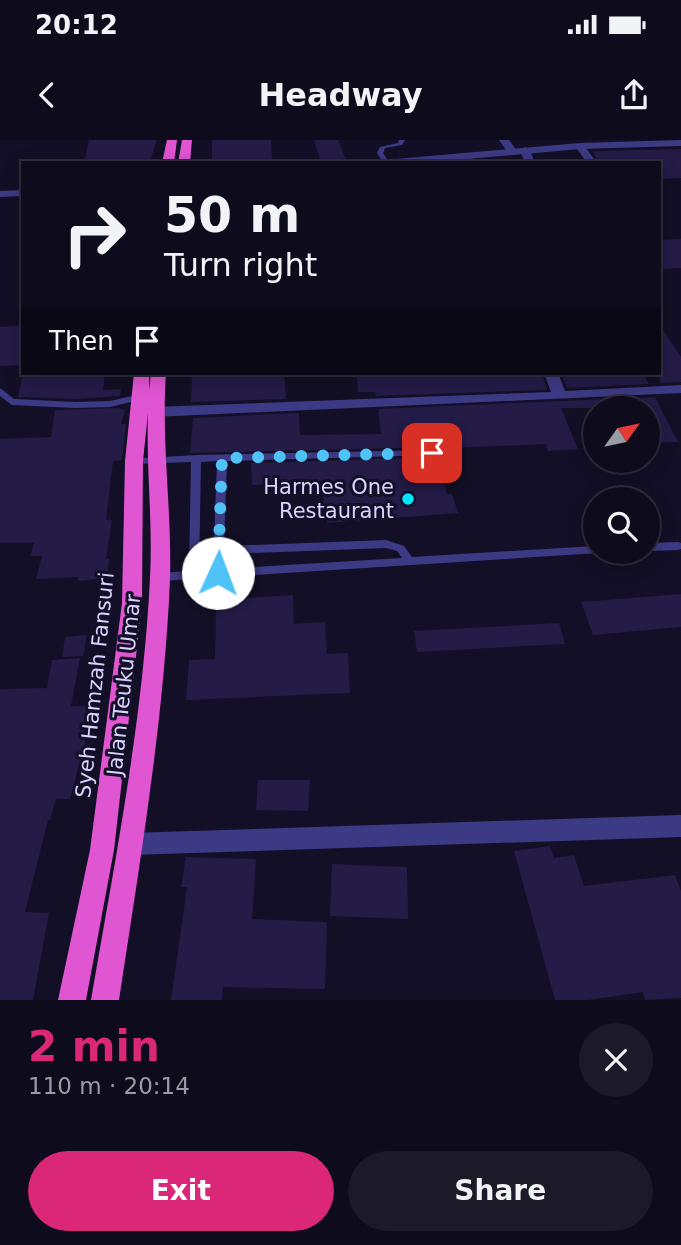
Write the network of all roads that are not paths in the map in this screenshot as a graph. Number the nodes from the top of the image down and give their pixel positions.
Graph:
1 (172, 140) edge
2 (187, 140) edge
3 (402, 140) edge
4 (504, 140) edge
5 (681, 143) edge
6 (580, 146) junction
7 (525, 150) junction
8 (512, 151) junction
9 (168, 161) edge
10 (184, 161) edge
11 (384, 161) edge
12 (406, 161) edge
13 (529, 161) edge
14 (591, 161) edge
15 (21, 193) edge
16 (0, 194) edge
17 (142, 375) edge
18 (157, 375) edge
19 (552, 375) edge
20 (681, 389) edge
21 (0, 391) edge
22 (560, 396) junction
23 (147, 405) junction
24 (432, 453) dead end
25 (196, 458) junction
26 (222, 458) junction
27 (144, 461) junction
28 (678, 546) dead end
29 (660, 547) edge
30 (219, 551) junction
31 (583, 552) edge
32 (408, 561) junction
33 (218, 573) junction
34 (194, 574) junction
35 (160, 577) junction
36 (681, 826) edge
37 (130, 844) junction
38 (72, 1000) edge
39 (104, 1000) edge

1 - 9 highway
2 - 10 highway
3 - 11 lane
4 - 8 street
5 - 6 street
6 - 7 street
6 - 14 street
7 - 8 street
7 - 13 street
8 - 12 street
15 - 16 street
17 - 23 highway, Syeh Hamzah Fansuri
18 - 23 highway
19 - 22 street
20 - 22 street
21 - 23 lane
22 - 23 street
23 - 27 highway, Syeh Hamzah Fansuri
24 - 26 lane
25 - 26 lane
25 - 27 lane
25 - 34 lane
26 - 30 lane
27 - 35 highway, Jalan Teuku Umar
27 - 38 highway, Syeh Hamzah Fansuri
28 - 29 lane
30 - 32 lane
30 - 33 lane
31 - 32 lane
32 - 33 lane
33 - 34 lane
34 - 35 lane
35 - 37 highway, Jalan Teuku Umar
36 - 37 street
37 - 39 highway, Jalan Teuku Umar

